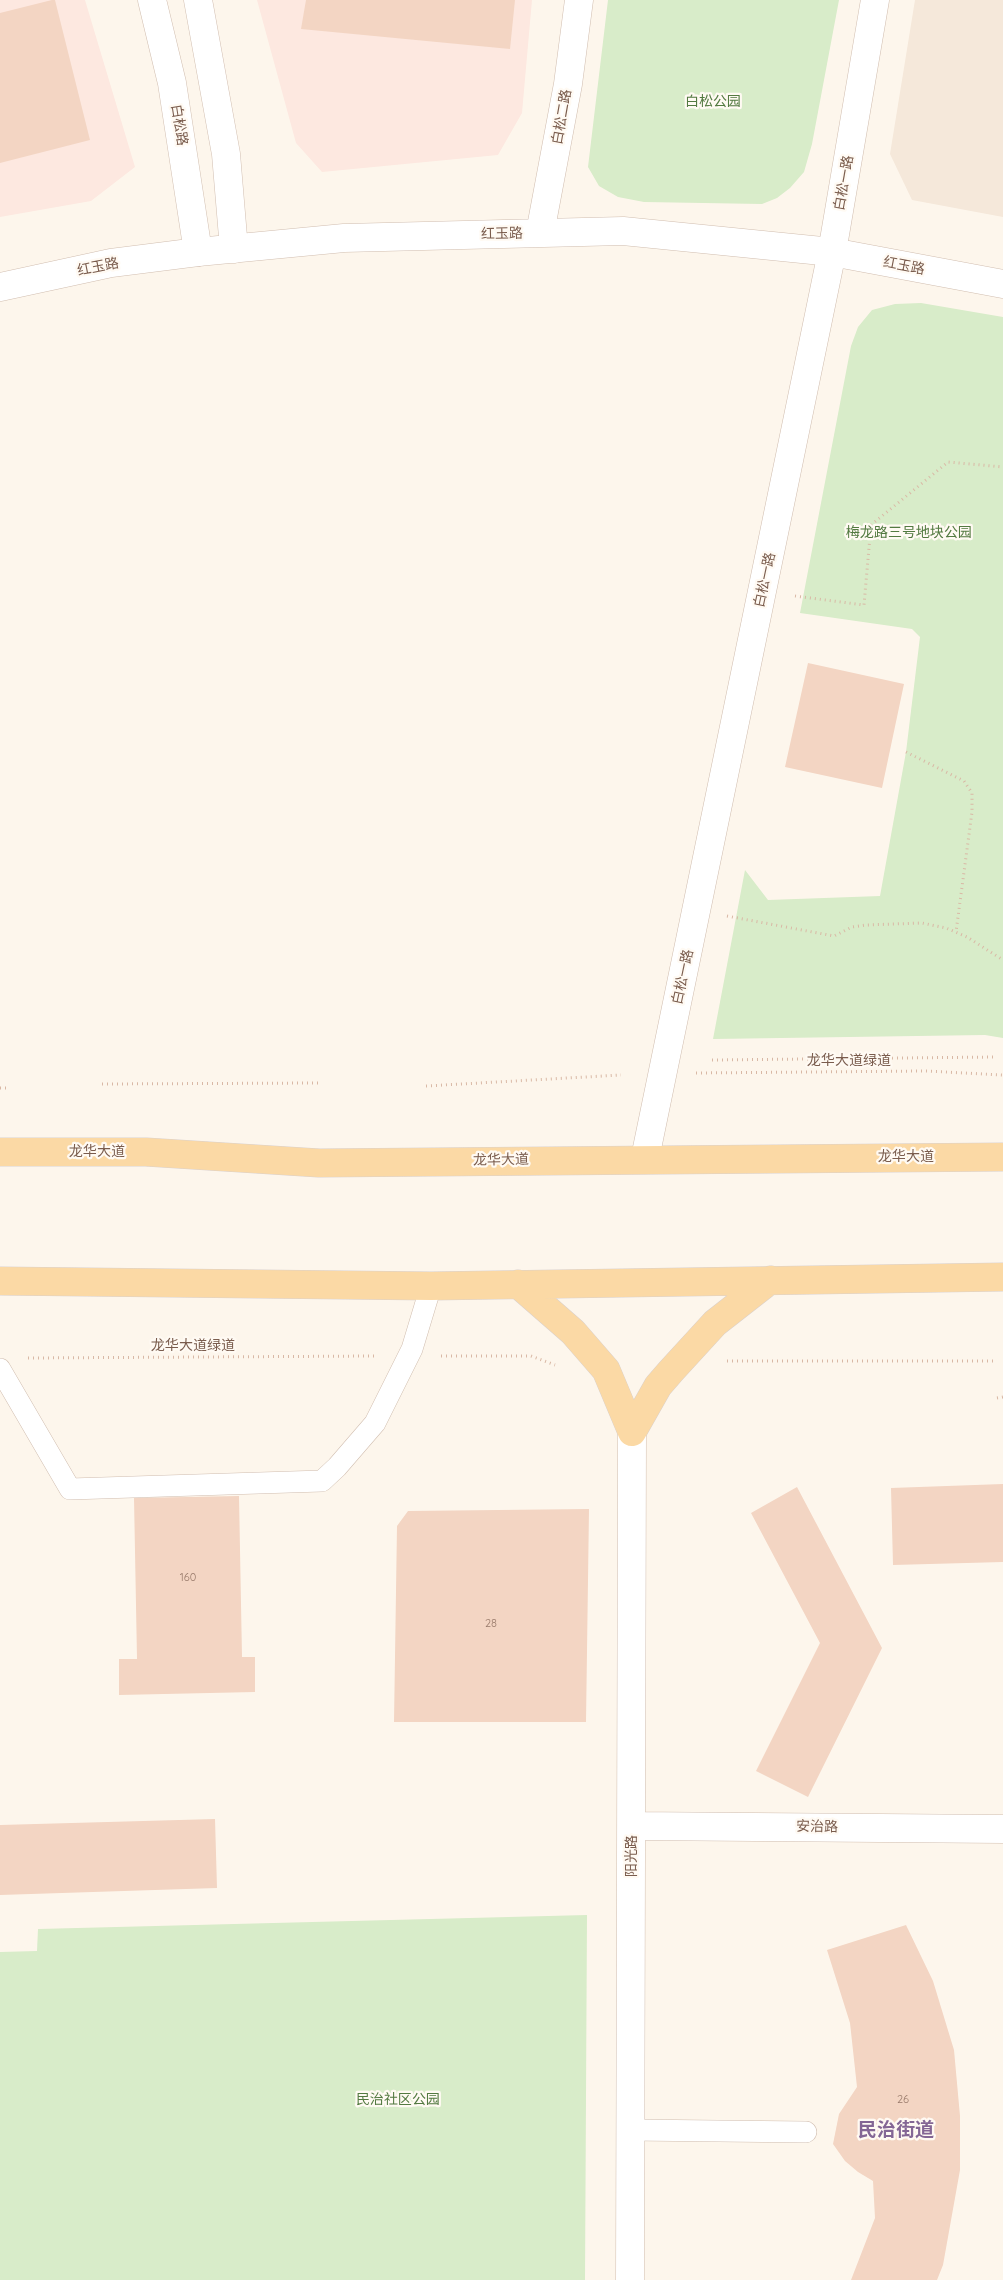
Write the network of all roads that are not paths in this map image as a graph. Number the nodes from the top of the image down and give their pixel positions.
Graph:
1 (152, 0) edge
2 (198, 0) edge
3 (579, 0) edge
4 (875, 0) edge
5 (540, 233) junction
6 (234, 248) junction
7 (198, 252) junction
8 (832, 252) junction
9 (1003, 284) edge
10 (0, 287) edge
11 (0, 1152) edge
12 (1003, 1157) edge
13 (645, 1158) junction
14 (1003, 1277) edge
15 (770, 1280) junction
16 (0, 1281) edge
17 (518, 1284) junction
18 (431, 1286) junction
19 (0, 1369) edge
20 (632, 1432) junction
21 (632, 1826) junction
22 (1003, 1829) edge
23 (631, 2130) junction
24 (806, 2132) dead end
25 (630, 2280) edge

1 - 7 street, 白松路
2 - 6 street
3 - 5 street, 白松二路
4 - 8 street, 白松一路
5 - 6 street, 红玉路
5 - 8 street, 红玉路
6 - 7 street, 红玉路
7 - 10 street, 红玉路
8 - 9 street, 红玉路
8 - 13 street, 白松一路
11 - 13 main road, 龙华大道
12 - 13 main road, 龙华大道
14 - 15 main road
15 - 17 main road
15 - 20 main road
16 - 18 main road
17 - 18 main road
17 - 20 main road
18 - 19 lane
20 - 21 street, 阳光路
21 - 22 street, 安治路
21 - 23 street, 阳光路
23 - 24 lane
23 - 25 street, 阳光路

